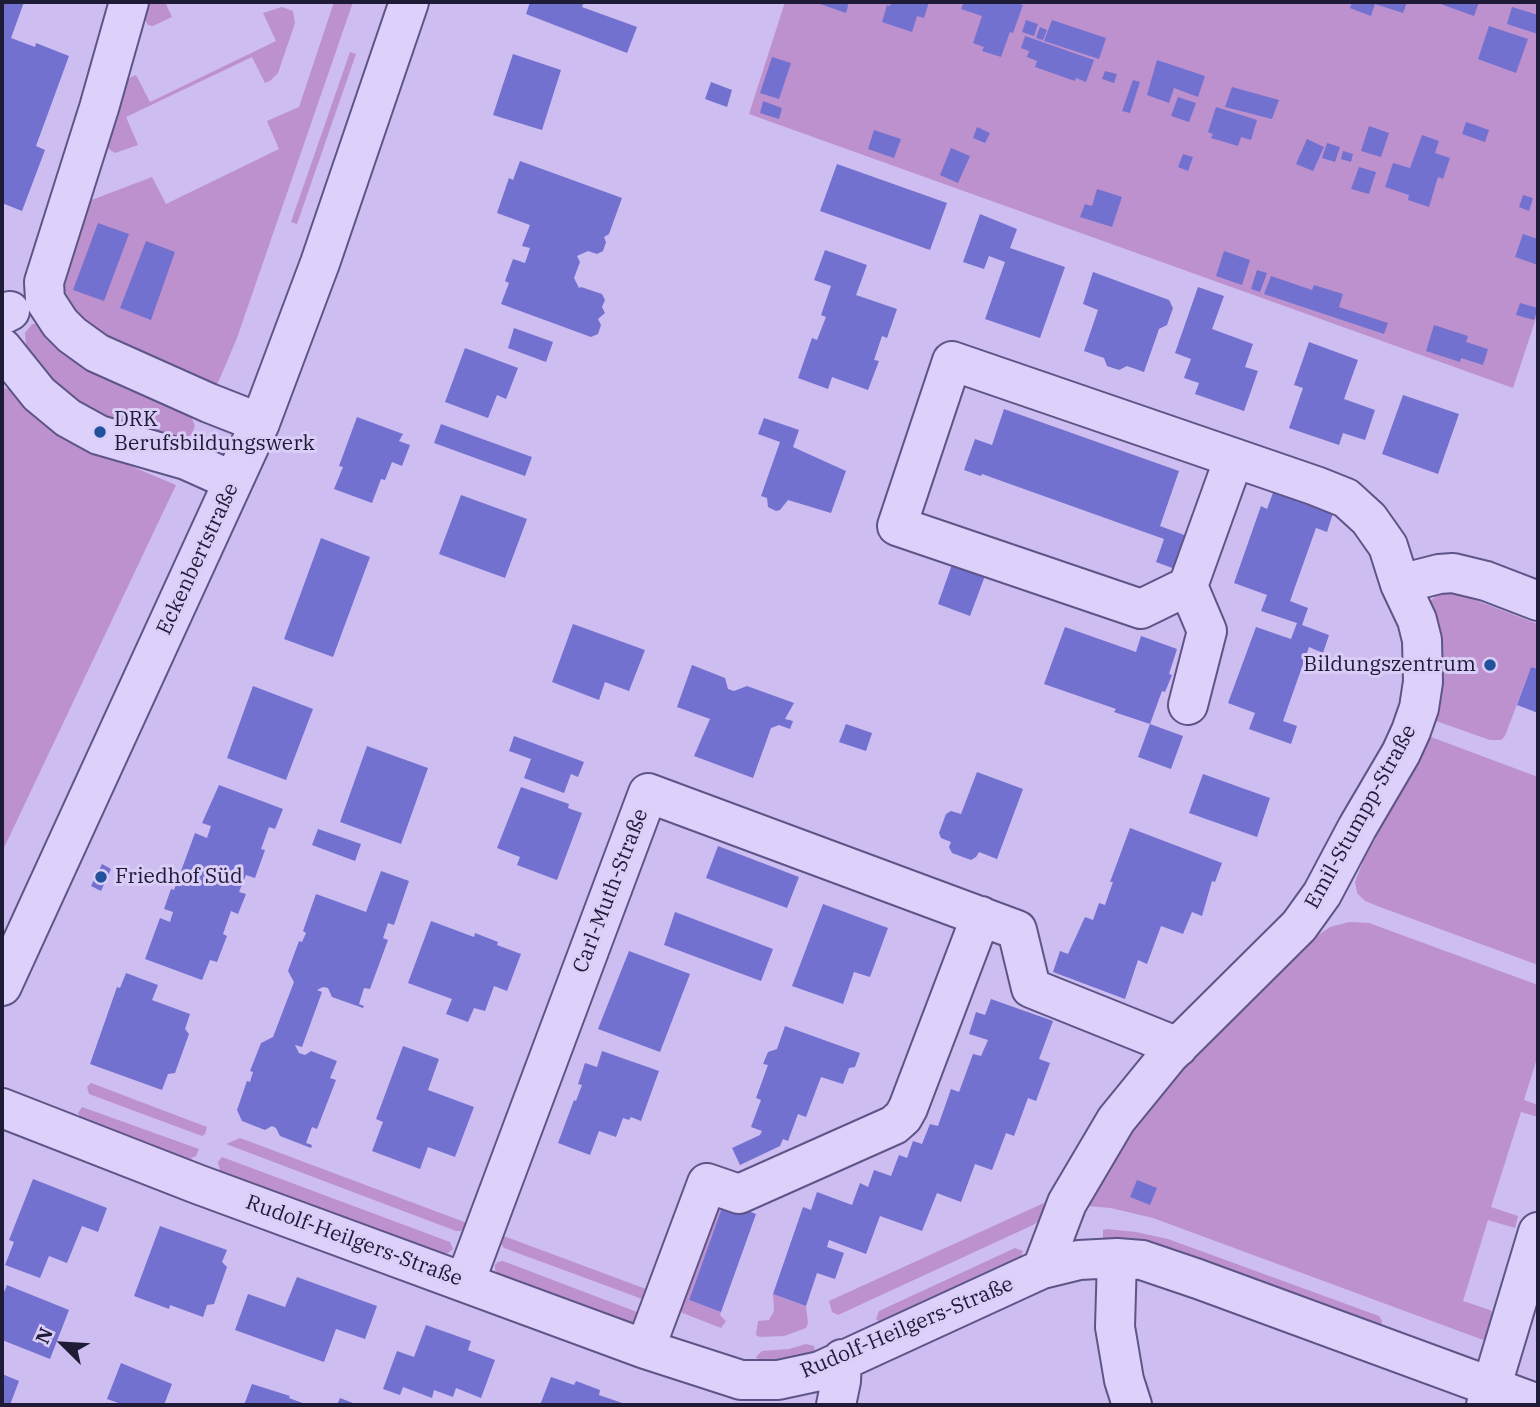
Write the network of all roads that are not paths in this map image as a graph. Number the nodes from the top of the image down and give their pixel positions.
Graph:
1 (129, 2) edge
2 (409, 2) edge
3 (19, 309) edge
4 (2, 348) edge
5 (260, 423) junction
6 (1234, 458) junction
7 (233, 481) junction
8 (1400, 584) junction
9 (1188, 586) junction
10 (1538, 601) edge
11 (1188, 705) dead end
12 (981, 916) junction
13 (11, 942) edge
14 (2, 986) edge
15 (1178, 1047) junction
16 (2, 1108) edge
17 (1538, 1232) edge
18 (1117, 1258) junction
19 (1042, 1269) junction
20 (465, 1282) junction
21 (645, 1349) junction
22 (842, 1359) junction
23 (1489, 1396) edge
24 (1538, 1404) edge
25 (836, 1405) edge
26 (1132, 1405) edge

1 - 3 street
2 - 5 street, Eckenbertstraße
3 - 5 street
4 - 7 street
5 - 7 street, Eckenbertstraße
6 - 8 street, Emil-Stumpp-Straße
6 - 9 street
6 - 9 street, Emil-Stumpp-Straße
7 - 13 street, Eckenbertstraße
8 - 10 street
8 - 15 street, Emil-Stumpp-Straße
9 - 11 street
12 - 15 street, Carl-Muth-Straße
12 - 20 street, Carl-Muth-Straße
12 - 21 street
13 - 14 street, Eckenbertstraße
15 - 19 street, Emil-Stumpp-Straße
16 - 20 street, Rudolf-Heilgers-Straße
17 - 23 street
18 - 19 street, Rudolf-Heilgers-Straße
18 - 23 street, Rudolf-Heilgers-Straße
18 - 26 street
19 - 22 street, Rudolf-Heilgers-Straße
20 - 21 street, Rudolf-Heilgers-Straße
21 - 22 street, Rudolf-Heilgers-Straße
22 - 25 street
23 - 24 street, Rudolf-Heilgers-Straße

